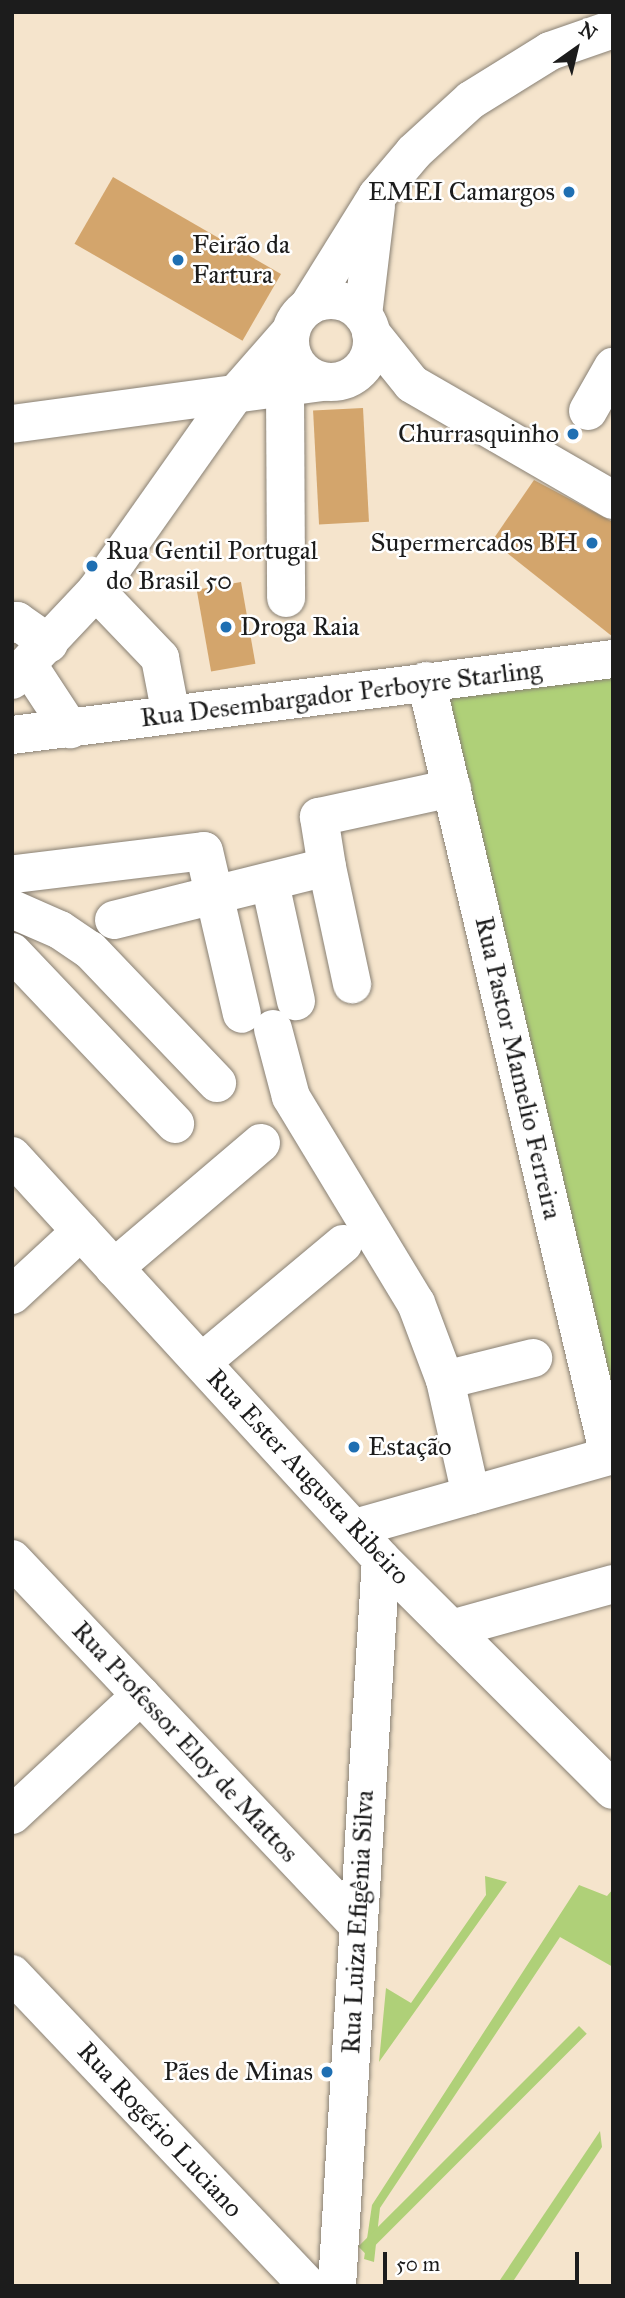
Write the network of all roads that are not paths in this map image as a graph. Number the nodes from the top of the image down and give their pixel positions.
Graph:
1 (613, 29) edge
2 (377, 196) junction
3 (299, 319) junction
4 (367, 324) junction
5 (613, 367) edge
6 (338, 379) junction
7 (412, 384) junction
8 (285, 388) junction
9 (233, 397) junction
10 (588, 411) dead end
11 (12, 424) edge
12 (613, 500) edge
13 (96, 591) junction
14 (286, 598) dead end
15 (12, 624) edge
16 (613, 659) edge
17 (30, 663) edge
18 (426, 681) junction
19 (171, 715) junction
20 (70, 729) junction
21 (12, 735) edge
22 (452, 788) junction
23 (327, 867) junction
24 (270, 883) junction
25 (13, 891) edge
26 (215, 898) junction
27 (114, 920) dead end
28 (12, 952) edge
29 (352, 984) dead end
30 (270, 1014) junction
31 (217, 1083) dead end
32 (175, 1124) dead end
33 (261, 1143) dead end
34 (12, 1156) edge
35 (80, 1231) junction
36 (343, 1244) dead end
37 (114, 1268) junction
38 (12, 1295) edge
39 (533, 1358) dead end
40 (202, 1363) junction
41 (445, 1380) junction
42 (611, 1455) edge
43 (471, 1495) junction
44 (355, 1528) junction
45 (12, 1559) edge
46 (381, 1559) junction
47 (613, 1584) edge
48 (451, 1629) junction
49 (141, 1695) junction
50 (613, 1790) edge
51 (12, 1815) edge
52 (358, 1925) junction
53 (12, 1974) edge
54 (308, 2286) edge
55 (337, 2286) edge

1 - 2 street
2 - 3 street
2 - 4 street
3 - 4 street
3 - 6 street
3 - 9 street
4 - 6 street
4 - 7 street
5 - 10 street
6 - 7 street
6 - 8 street
7 - 12 street
8 - 9 street
8 - 14 street
9 - 11 street
9 - 13 street
13 - 17 street
13 - 19 street
15 - 17 street
16 - 18 street, Rua Desembargador Perboyre Starling
17 - 20 street
18 - 19 street, Rua Desembargador Perboyre Starling
18 - 22 street, Rua Pastor Mamelio Ferreira
19 - 20 street, Rua Desembargador Perboyre Starling
20 - 21 street, Rua Desembargador Perboyre Starling
22 - 23 street
22 - 42 street, Rua Pastor Mamelio Ferreira
23 - 24 street
23 - 29 street
24 - 26 street
24 - 30 street
25 - 26 street
25 - 31 street
26 - 27 street
26 - 30 street
28 - 32 street
30 - 41 street
33 - 37 street
34 - 35 street, Rua Ester Augusta Ribeiro
35 - 37 street, Rua Ester Augusta Ribeiro
35 - 38 street
36 - 40 street
37 - 40 street, Rua Ester Augusta Ribeiro
39 - 41 street
40 - 44 street, Rua Ester Augusta Ribeiro
41 - 43 street
42 - 43 street
43 - 44 street
44 - 46 street, Rua Ester Augusta Ribeiro
45 - 49 street, Rua Professor Eloy de Mattos
46 - 48 street, Rua Ester Augusta Ribeiro
46 - 52 street, Rua Luiza Efigênia Silva
47 - 48 street
48 - 50 street, Rua Ester Augusta Ribeiro
49 - 51 street
49 - 52 street, Rua Professor Eloy de Mattos
52 - 55 street, Rua Luiza Efigênia Silva
53 - 54 street, Rua Rogério Luciano

